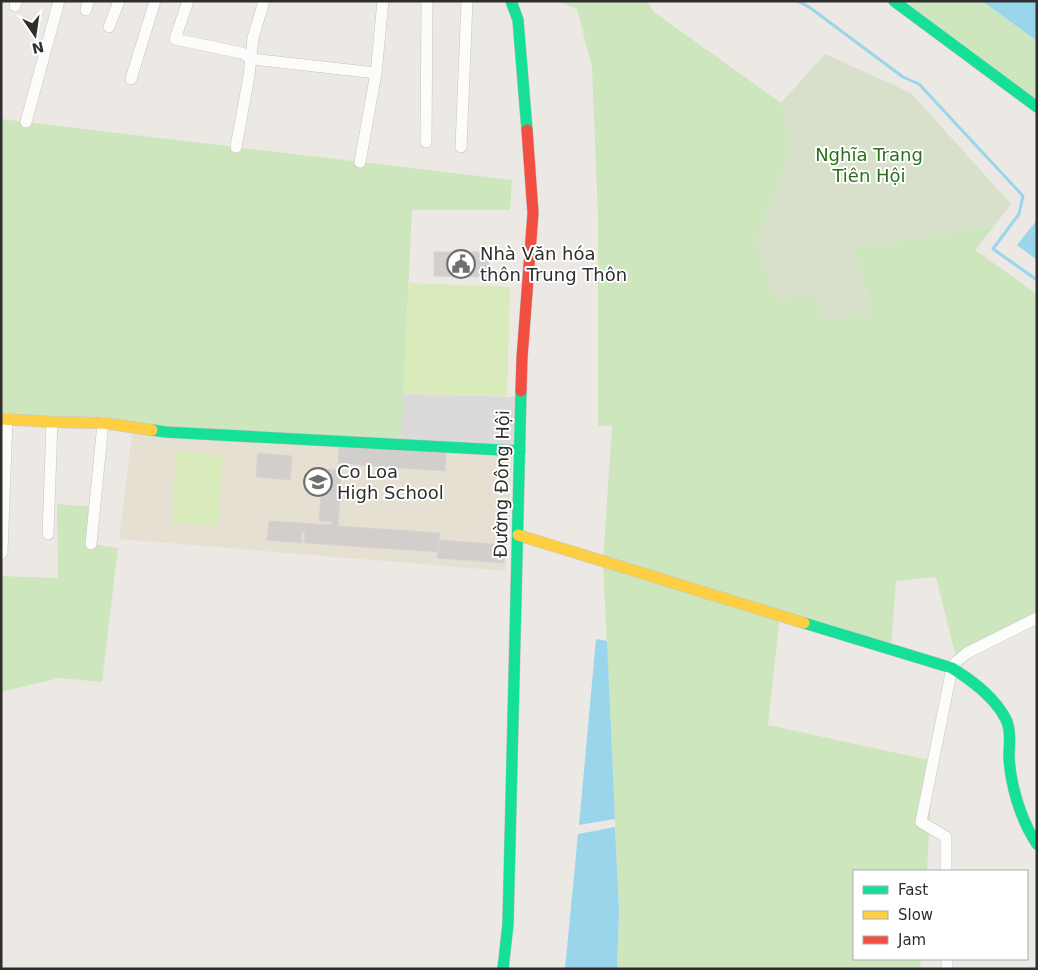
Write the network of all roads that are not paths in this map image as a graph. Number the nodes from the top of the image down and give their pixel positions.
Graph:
1 (59, 1) edge
2 (119, 1) edge
3 (156, 1) edge
4 (188, 1) edge
5 (264, 1) edge
6 (383, 1) edge
7 (427, 1) edge
8 (467, 1) edge
9 (511, 1) edge
10 (894, 1) edge
11 (109, 27) dead end
12 (251, 59) junction
13 (376, 73) junction
14 (131, 79) dead end
15 (1037, 107) edge
16 (26, 122) dead end
17 (426, 142) dead end
18 (236, 147) dead end
19 (461, 147) dead end
20 (360, 162) dead end
21 (4, 419) edge
22 (52, 422) junction
23 (104, 423) junction
24 (520, 451) junction
25 (48, 534) dead end
26 (518, 534) junction
27 (91, 544) dead end
28 (2, 553) edge
29 (1037, 618) edge
30 (952, 668) junction
31 (1036, 840) edge
32 (946, 870) edge
33 (503, 969) edge

1 - 16 street
2 - 11 street
3 - 14 street
4 - 12 street
5 - 12 street
6 - 13 street
7 - 17 street
8 - 19 street
9 - 24 street, Đường Đông Hội
10 - 15 street
12 - 13 street
12 - 18 street
13 - 20 street
21 - 22 street
21 - 28 street
22 - 23 street
22 - 25 street
23 - 24 street
23 - 27 street
24 - 26 street, Đường Đông Hội
26 - 30 street
26 - 33 street, Đường Đông Hội
29 - 30 street
30 - 31 street
30 - 32 street

